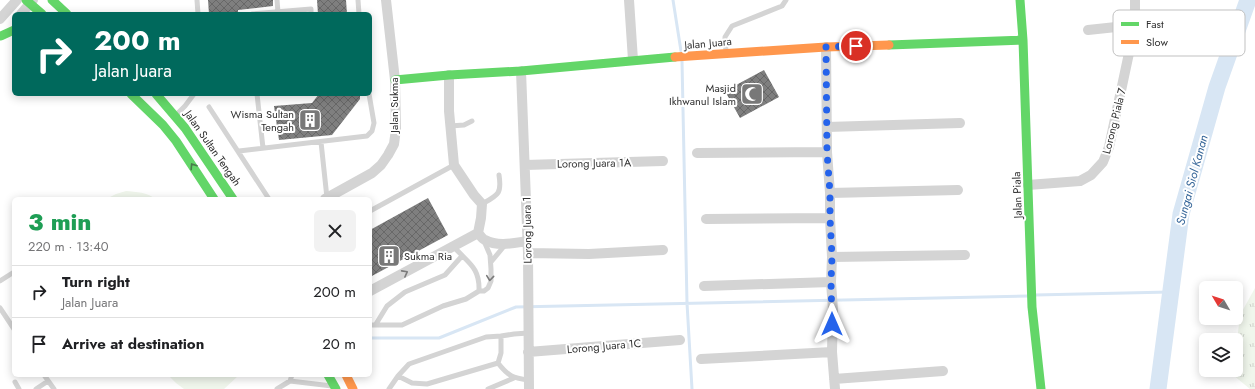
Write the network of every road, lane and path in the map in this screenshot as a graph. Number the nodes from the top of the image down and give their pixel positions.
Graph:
1 (17, 0) edge
2 (52, 0) edge
3 (64, 0) edge
4 (197, 0) edge
5 (277, 0) edge
6 (358, 0) edge
7 (386, 0) edge
8 (629, 0) edge
9 (786, 0) edge
10 (1020, 0) edge
11 (30, 1) edge
12 (22, 12) edge
13 (40, 12) edge
14 (65, 12) edge
15 (70, 12) edge
16 (198, 12) edge
17 (278, 12) joint
18 (311, 12) edge
19 (359, 12) edge
20 (0, 20) edge
21 (12, 24) edge
22 (1113, 27) edge
23 (1088, 30) dead end
24 (12, 31) edge
25 (1, 37) edge
26 (1023, 40) junction
27 (826, 47) junction
28 (726, 53) junction
29 (1128, 56) edge
30 (633, 60) junction
31 (521, 72) junction
32 (449, 75) junction
33 (395, 80) junction
34 (133, 96) edge
35 (158, 96) edge
36 (192, 96) edge
37 (257, 96) edge
38 (370, 96) edge
39 (209, 107) dead end
40 (175, 115) junction
41 (472, 121) dead end
42 (960, 123) dead end
43 (450, 126) junction
44 (827, 127) junction
45 (321, 142) junction
46 (263, 148) junction
47 (239, 151) junction
48 (827, 152) junction
49 (697, 153) dead end
50 (663, 161) dead end
51 (454, 165) junction
52 (525, 165) junction
53 (499, 175) dead end
54 (1028, 185) junction
55 (958, 190) dead end
56 (830, 193) junction
57 (213, 197) edge
58 (232, 197) edge
59 (268, 197) edge
60 (326, 197) edge
61 (330, 197) edge
62 (482, 204) junction
63 (372, 210) edge
64 (830, 218) junction
65 (706, 219) dead end
66 (481, 237) junction
67 (527, 241) junction
68 (506, 244) junction
69 (454, 247) junction
70 (663, 250) dead end
71 (528, 253) junction
72 (965, 255) dead end
73 (462, 256) junction
74 (832, 257) junction
75 (490, 262) junction
76 (12, 273) edge
77 (0, 281) edge
78 (704, 286) dead end
79 (832, 287) junction
80 (372, 290) edge
81 (479, 291) junction
82 (0, 308) edge
83 (373, 324) edge
84 (12, 326) edge
85 (528, 333) junction
86 (501, 336) junction
87 (680, 340) dead end
88 (528, 352) junction
89 (832, 352) junction
90 (701, 359) dead end
91 (498, 363) junction
92 (943, 371) dead end
93 (398, 376) junction
94 (45, 377) edge
95 (291, 377) edge
96 (329, 377) edge
97 (347, 377) edge
98 (514, 378) junction
99 (48, 381) junction
100 (290, 381) junction
101 (15, 382) dead end
102 (834, 384) edge
103 (528, 385) edge
104 (336, 388) edge
105 (20, 389) edge
106 (36, 389) edge
107 (54, 389) edge
108 (277, 389) edge
109 (354, 389) edge
110 (389, 389) edge
111 (488, 389) edge
112 (1041, 389) edge

1 - 20 street
2 - 14 street
3 - 15 street
4 - 16 lane
5 - 17 lane
6 - 19 lane
7 - 33 street, Jalan Sukma
8 - 30 street
9 - 28 lane
10 - 26 street, Jalan Piala
11 - 12 street
11 - 13 street
17 - 18 lane
21 - 25 street
22 - 23 street
24 - 25 street
26 - 27 street, Jalan Juara
26 - 54 street, Jalan Piala
27 - 28 street, Jalan Juara
27 - 44 street
28 - 30 street, Jalan Juara
29 - 54 street, Lorong Piala 7
30 - 31 street, Jalan Juara
31 - 32 street, Jalan Juara
31 - 52 street, Lorong Juara 1
32 - 33 street, Jalan Juara
32 - 43 street
33 - 61 street, Jalan Sukma
57 -> 34 street
35 - 40 street, Jalan Sultan Tengah
36 - 40 lane
37 - 46 lane
38 - 45 lane
39 - 47 lane
40 - 58 street, Jalan Sultan Tengah
41 - 43 lane
42 - 44 street
43 - 51 street
44 - 48 street
45 - 46 lane
45 - 60 lane
46 - 47 lane
47 - 59 lane
48 - 49 street
48 - 56 street
50 - 52 street, Lorong Juara 1A
51 - 62 street
51 - 63 lane
52 - 67 street, Lorong Juara 1
53 - 62 lane
54 - 112 street, Jalan Piala
55 - 56 street
56 - 64 street
62 - 66 street
64 - 65 street
64 - 74 street
66 - 68 street
66 - 69 street
66 - 75 lane
67 - 68 street
67 - 71 street, Lorong Juara 1
68 - 75 lane
69 - 73 lane
80 -> 69 street
70 - 71 street
71 - 85 street, Lorong Juara 1
72 - 74 street
73 - 81 lane
73 - 83 lane
74 - 79 street
75 -> 81 lane
76 - 77 lane
78 - 79 street
79 - 89 street
81 - 83 lane
82 - 84 lane
85 - 86 lane
85 - 88 street, Lorong Juara 1
86 - 91 lane
86 - 93 lane
87 - 88 street, Lorong Juara 1C
88 - 103 street, Lorong Juara 1
89 - 90 street
89 - 102 street
91 - 93 lane
91 - 98 lane
92 - 102 street
93 - 110 lane
94 - 99 lane
95 - 100 lane
96 - 104 street
97 - 109 street
98 - 103 lane
98 - 111 lane
99 - 106 lane
99 - 107 lane
100 - 104 lane
100 - 108 lane
101 - 105 lane

